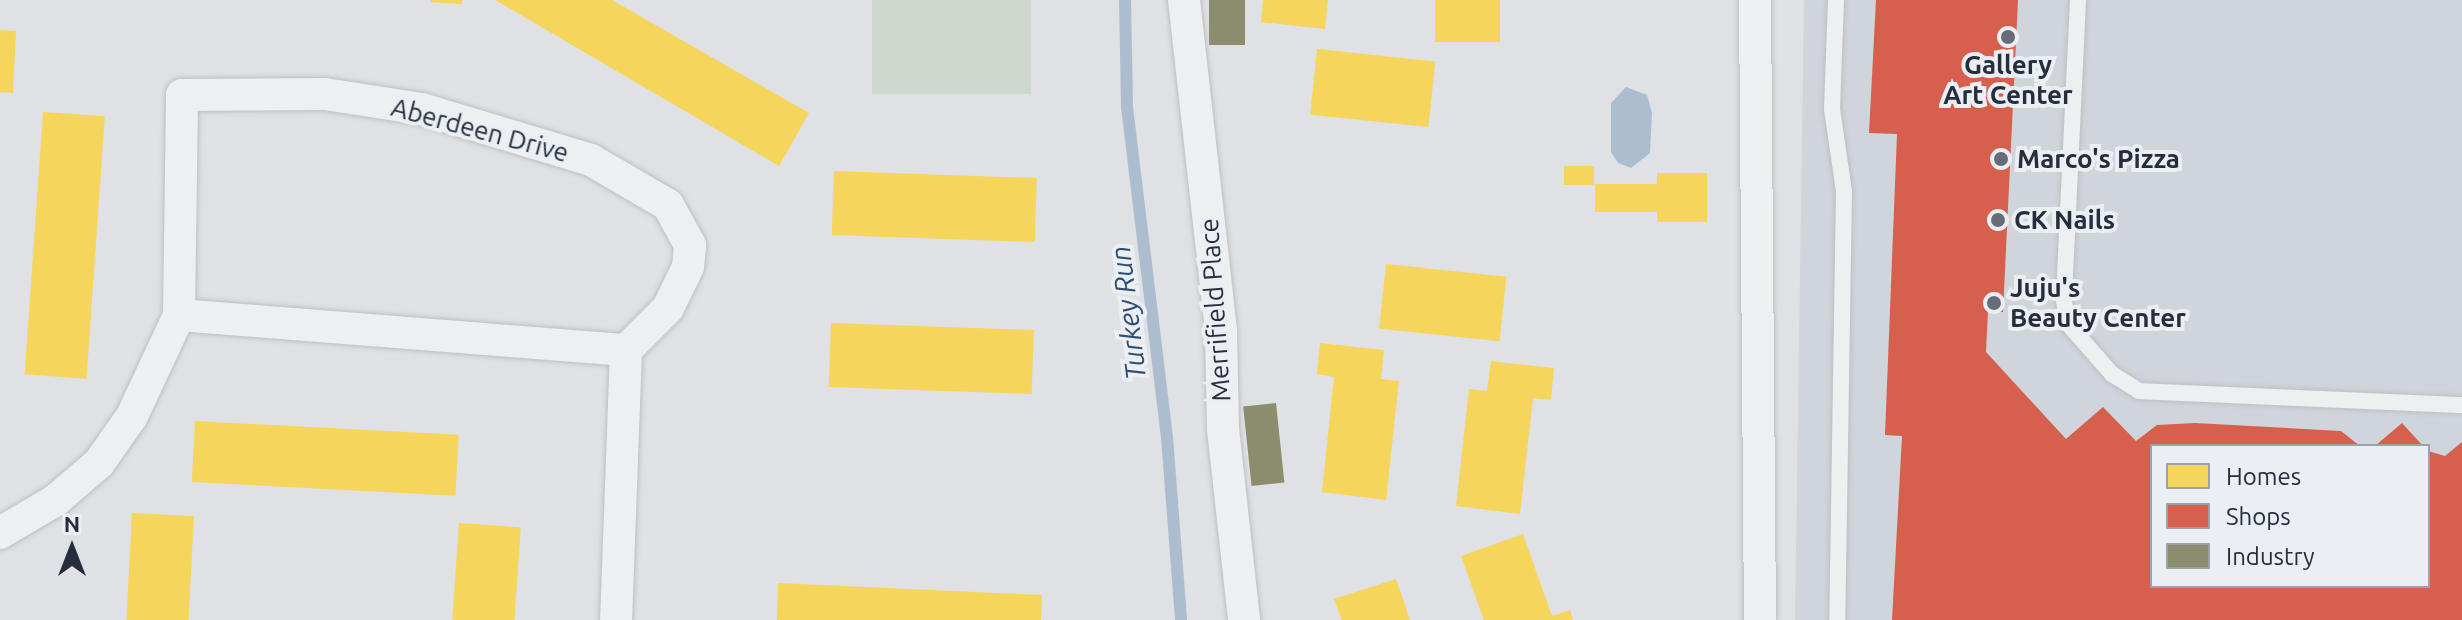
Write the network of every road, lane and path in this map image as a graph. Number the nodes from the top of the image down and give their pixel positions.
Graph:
1 (1184, 0) edge
2 (1755, 0) edge
3 (1836, 0) edge
4 (2078, 0) edge
5 (179, 315) junction
6 (626, 350) junction
7 (2462, 405) edge
8 (0, 533) edge
9 (616, 620) edge
10 (1244, 620) edge
11 (1760, 620) edge
12 (1837, 620) edge

1 - 10 street, Merrifield Place
2 - 11 street
3 - 12 lane
4 - 7 lane
5 - 6 street
5 - 6 street, Aberdeen Drive
5 - 8 street, Aberdeen Drive
6 - 9 street

